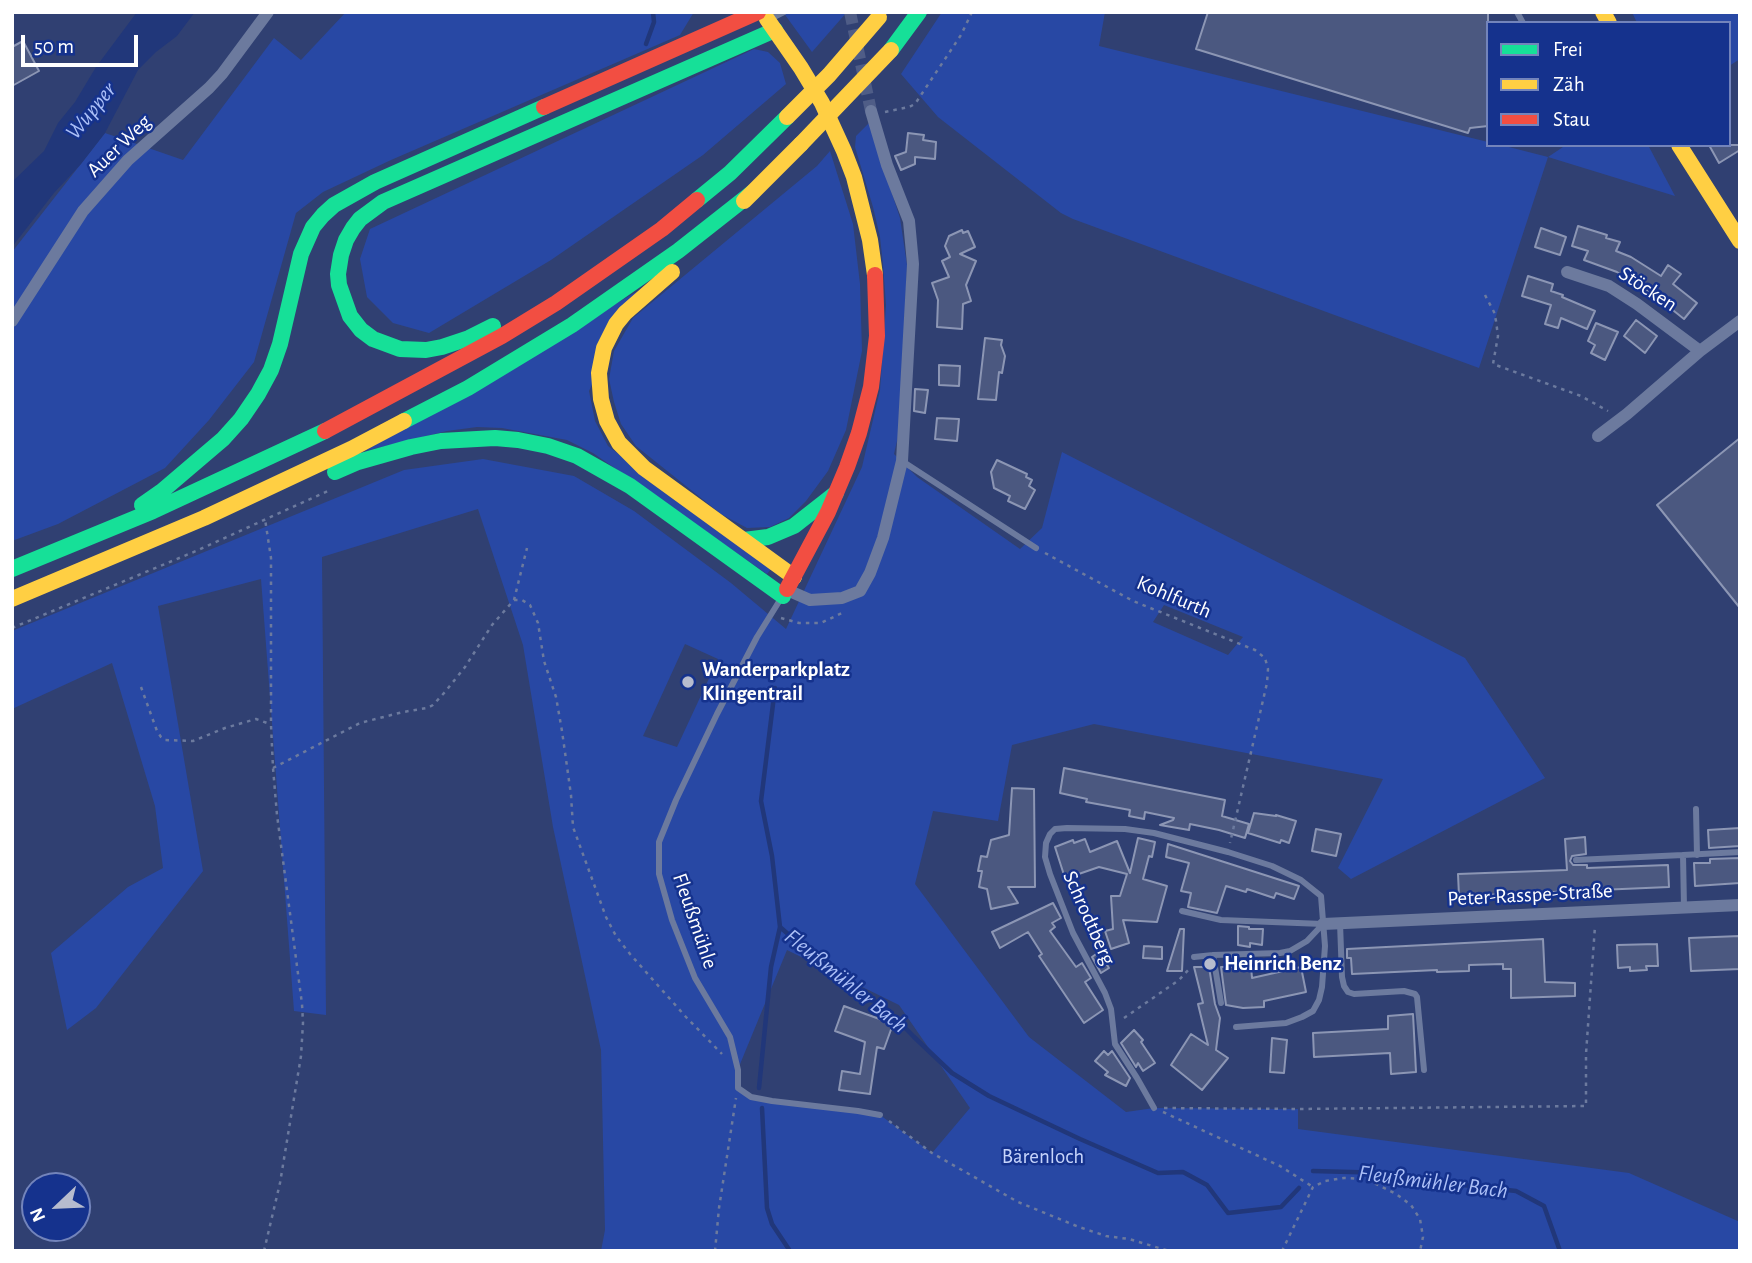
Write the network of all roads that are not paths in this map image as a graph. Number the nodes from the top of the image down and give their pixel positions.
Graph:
1 (268, 12) edge
2 (715, 12) edge
3 (784, 12) edge
4 (919, 12) edge
5 (881, 14) edge
6 (766, 19) edge
7 (705, 36) junction
8 (871, 111) tunnel mouth
9 (1680, 147) edge
10 (753, 192) junction
11 (1740, 242) edge
12 (1567, 272) dead end
13 (536, 316) junction
14 (12, 321) edge
15 (1740, 321) edge
16 (1700, 351) junction
17 (1598, 436) dead end
18 (902, 461) junction
19 (836, 493) junction
20 (236, 503) junction
21 (105, 531) junction
22 (744, 540) junction
23 (1035, 548) road end
24 (12, 569) edge
25 (788, 587) junction
26 (12, 598) edge
27 (1696, 809) dead end
28 (1740, 852) edge
29 (1683, 855) junction
30 (1697, 855) junction
31 (1576, 860) dead end
32 (1740, 905) edge
33 (1684, 908) junction
34 (1182, 911) dead end
35 (1340, 923) junction
36 (1323, 924) junction
37 (1213, 955) junction
38 (1194, 957) road end
39 (1221, 1003) dead end
40 (1236, 1027) dead end
41 (1424, 1070) dead end
42 (1154, 1108) road end
43 (880, 1115) road end

1 - 14 street, Auer Weg
2 - 7 main road
3 - 6 lane
4 - 10 main road, bridge
5 - 13 main road, bridge
6 - 7 main road
6 - 13 main road
6 - 19 main road
7 - 21 main road
8 - 18 street
9 - 11 main road
10 - 20 main road
10 - 22 main road
12 - 16 street, Stöcken
13 - 21 main road
15 - 16 street
16 - 17 street
18 - 23 lane
18 - 25 street
19 - 22 main road
19 - 25 main road
20 - 25 main road
20 - 26 main road
21 - 24 main road
22 - 25 main road
25 - 43 lane, Fleußmühle
27 - 30 lane
28 - 30 lane
29 - 30 lane
29 - 31 lane
29 - 33 lane
32 - 33 street, Peter-Rasspe-Straße
33 - 35 street, Peter-Rasspe-Straße
34 - 36 lane
35 - 36 street, Peter-Rasspe-Straße
35 - 41 lane
36 - 37 lane
36 - 40 lane, Schrodtberg
36 - 42 lane, Schrodtberg
37 - 38 lane
37 - 39 lane

